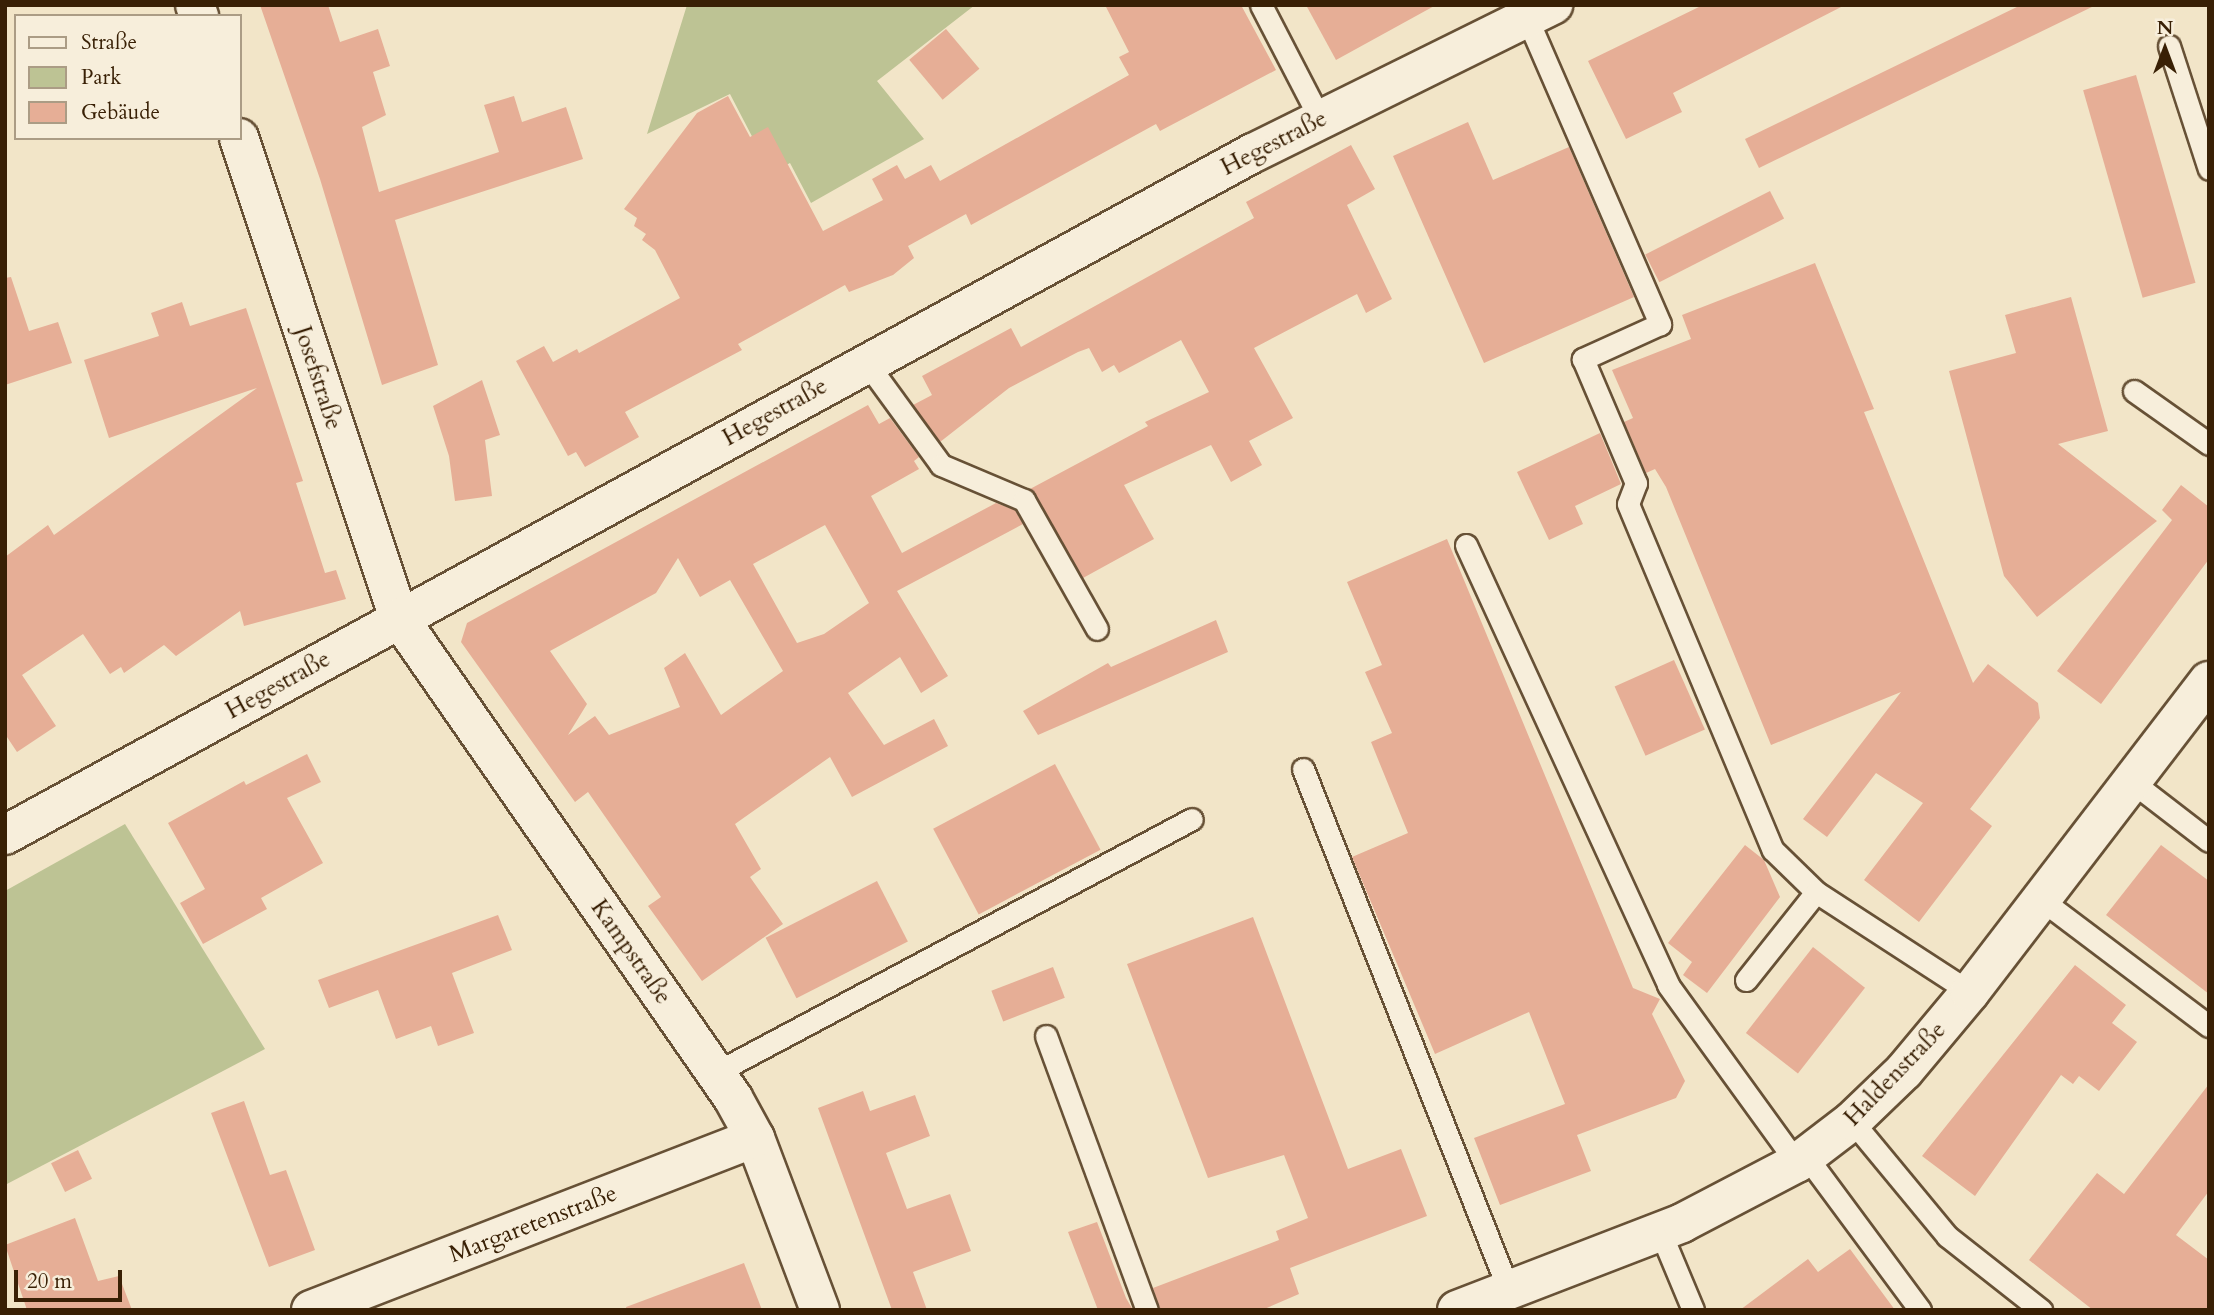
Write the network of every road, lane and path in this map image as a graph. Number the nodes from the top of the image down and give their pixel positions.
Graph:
1 (1261, 5) edge
2 (1540, 12) edge
3 (2169, 46) dead end
4 (1320, 119) junction
5 (240, 140) edge
6 (2209, 169) edge
7 (866, 362) junction
8 (2134, 391) dead end
9 (2209, 444) edge
10 (1466, 545) dead end
11 (399, 618) junction
12 (1097, 629) dead end
13 (2209, 681) edge
14 (1303, 769) dead end
15 (2131, 780) junction
16 (1192, 819) dead end
17 (5, 835) edge
18 (2209, 841) edge
19 (1816, 892) junction
20 (2039, 898) junction
21 (1746, 980) dead end
22 (1970, 992) junction
23 (2209, 1026) edge
24 (1046, 1036) dead end
25 (715, 1073) junction
26 (1852, 1121) junction
27 (755, 1138) junction
28 (1801, 1160) junction
29 (1660, 1231) junction
30 (1510, 1291) junction
31 (312, 1310) edge
32 (820, 1310) edge
33 (1147, 1310) edge
34 (1457, 1310) edge
35 (1693, 1310) edge
36 (1920, 1310) edge
37 (2041, 1310) edge

1 - 4 lane
2 - 4 street, Hegestraße
2 - 19 lane
3 - 6 lane
4 - 7 street, Hegestraße
5 - 11 street, Josefstraße
7 - 11 street, Hegestraße
7 - 12 lane
8 - 9 lane
10 - 28 lane
11 - 17 street, Hegestraße
11 - 25 street, Kampstraße
13 - 15 street, Haldenstraße
14 - 30 lane
15 - 18 lane
15 - 20 street, Haldenstraße
16 - 25 lane
19 - 21 lane
19 - 22 lane
20 - 22 street, Haldenstraße
20 - 23 lane
22 - 26 street, Haldenstraße
24 - 33 lane
25 - 27 street, Kampstraße
26 - 28 street, Haldenstraße
26 - 37 lane
27 - 31 street, Margaretenstraße
27 - 32 street, Kampstraße
28 - 29 street, Haldenstraße
28 - 36 lane
29 - 30 street, Haldenstraße
29 - 35 lane
30 - 34 street, Haldenstraße

